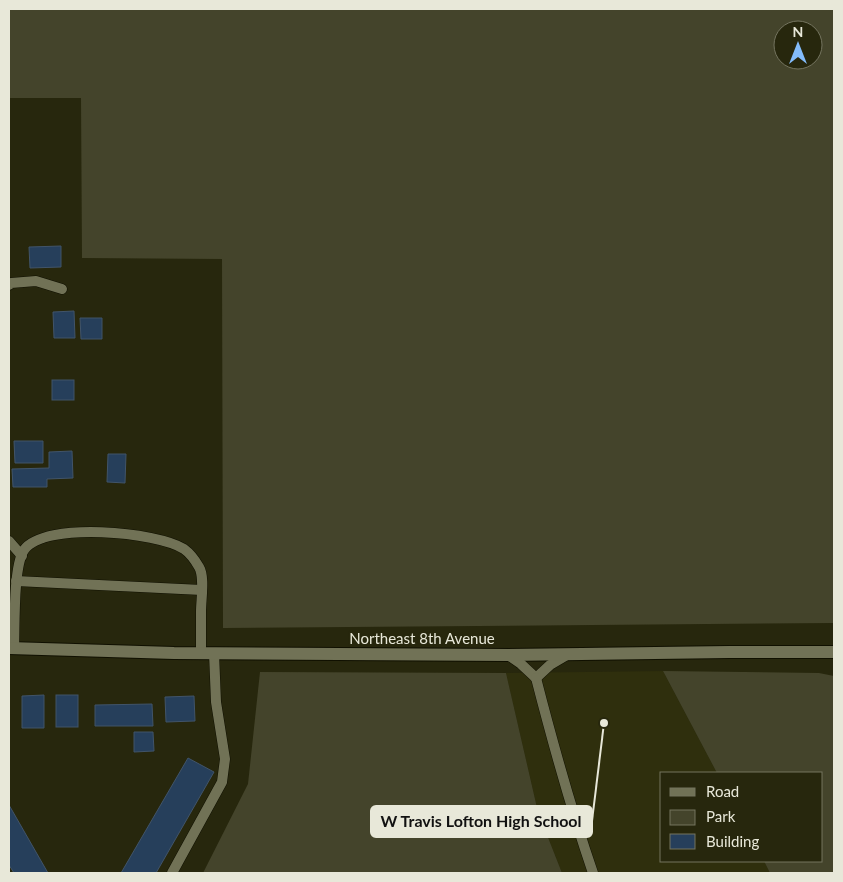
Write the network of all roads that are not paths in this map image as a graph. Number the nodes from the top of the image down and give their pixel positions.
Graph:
1 (9, 284) edge
2 (62, 289) dead end
3 (9, 541) edge
4 (22, 556) junction
5 (16, 581) junction
6 (202, 590) junction
7 (11, 648) edge
8 (834, 652) edge
9 (208, 653) junction
10 (508, 655) junction
11 (567, 655) junction
12 (536, 678) junction
13 (172, 873) edge
14 (593, 873) edge

1 - 2 lane
3 - 4 lane
4 - 5 lane
4 - 6 lane
5 - 6 lane
5 - 7 lane
6 - 9 lane
7 - 9 street, Northeast 8th Avenue
8 - 11 street, Northeast 8th Avenue
9 - 10 street, Northeast 8th Avenue
9 - 13 lane
10 - 11 street, Northeast 8th Avenue
10 - 12 lane
11 - 12 lane
12 - 14 lane

